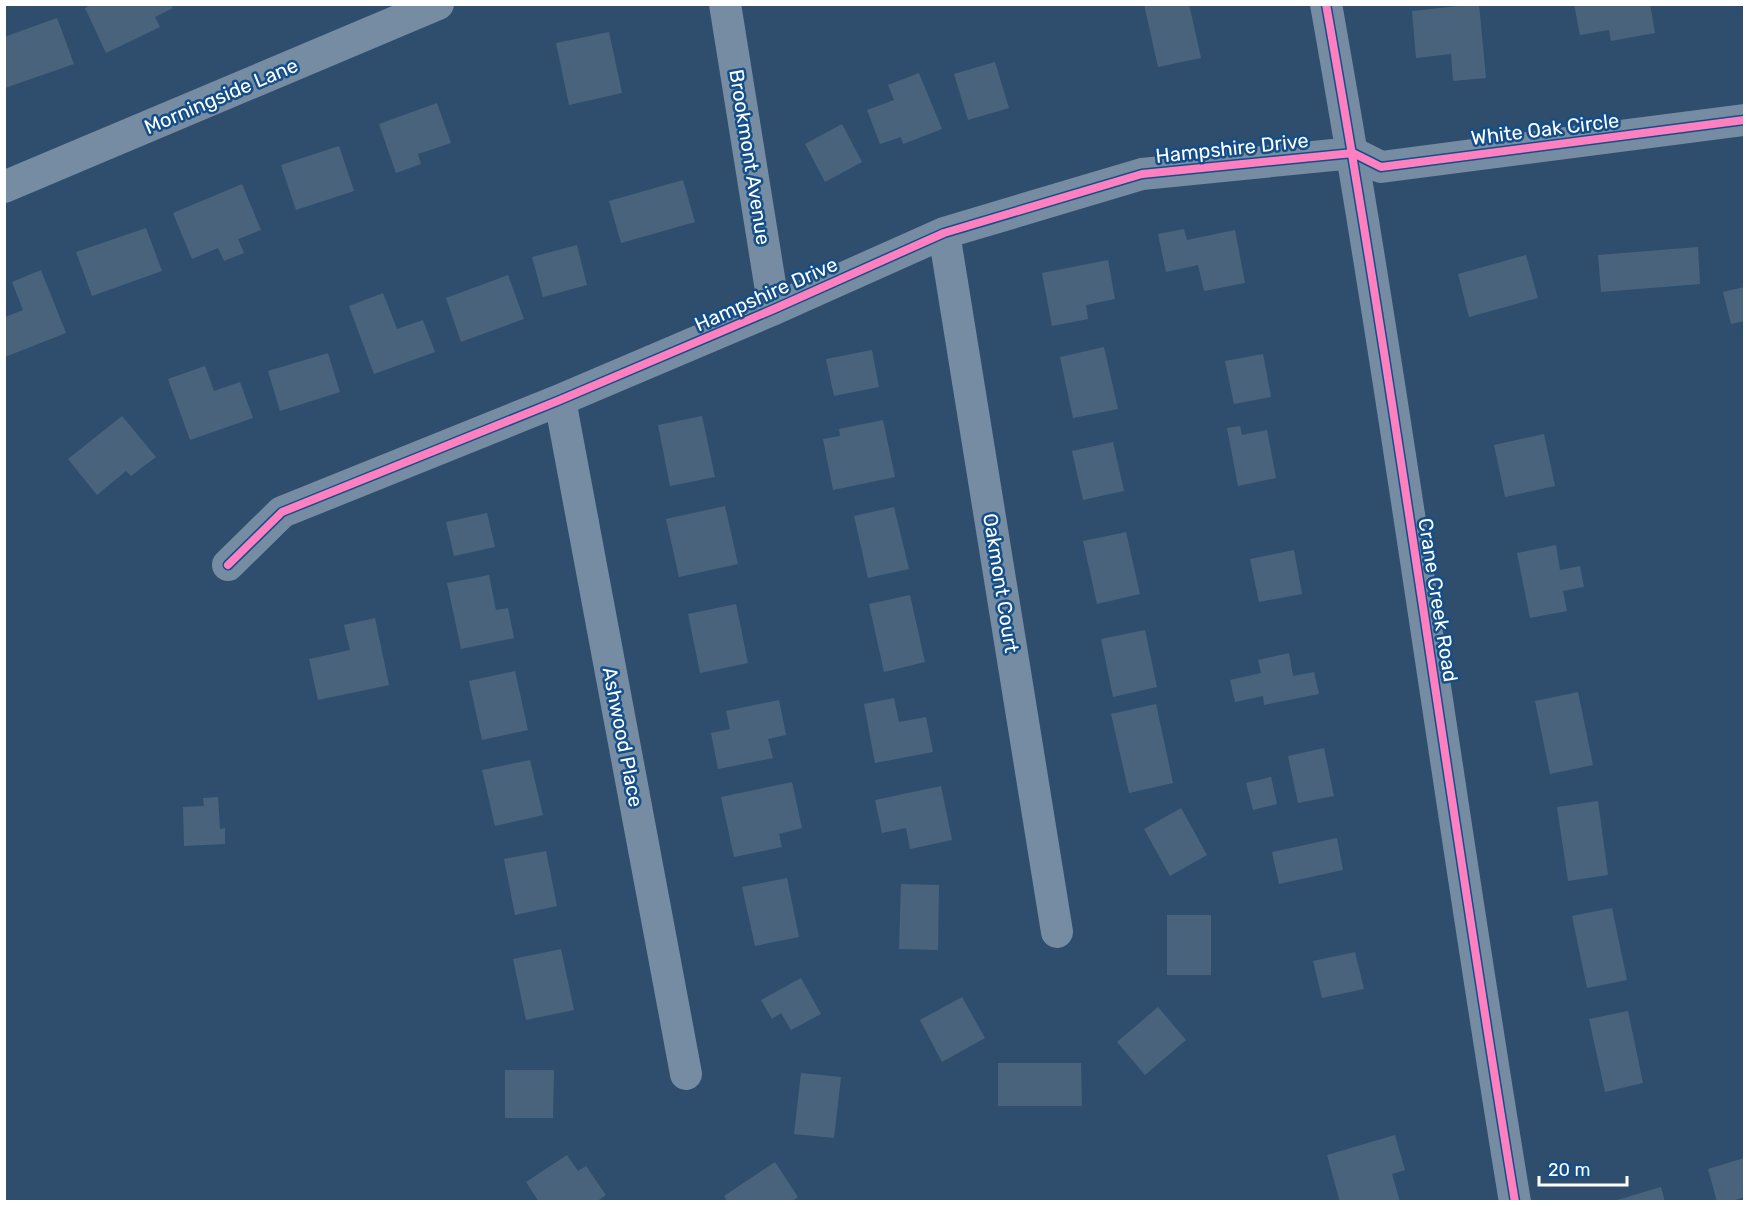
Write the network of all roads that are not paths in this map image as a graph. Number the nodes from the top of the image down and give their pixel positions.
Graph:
1 (438, 4) edge
2 (725, 4) edge
3 (1326, 4) edge
4 (1744, 120) edge
5 (1353, 153) junction
6 (4, 187) edge
7 (945, 233) junction
8 (774, 309) junction
9 (560, 400) junction
10 (228, 565) dead end
11 (1057, 932) dead end
12 (686, 1074) dead end
13 (1515, 1202) edge

1 - 6 street, Morningside Lane
2 - 8 street, Brookmont Avenue
3 - 5 street, Crane Creek Road
4 - 5 street, White Oak Circle
5 - 7 street, Hampshire Drive
5 - 13 street, Crane Creek Road
7 - 8 street, Hampshire Drive
7 - 11 street, Oakmont Court
8 - 9 street, Hampshire Drive
9 - 10 street, Hampshire Drive
9 - 12 street, Ashwood Place

